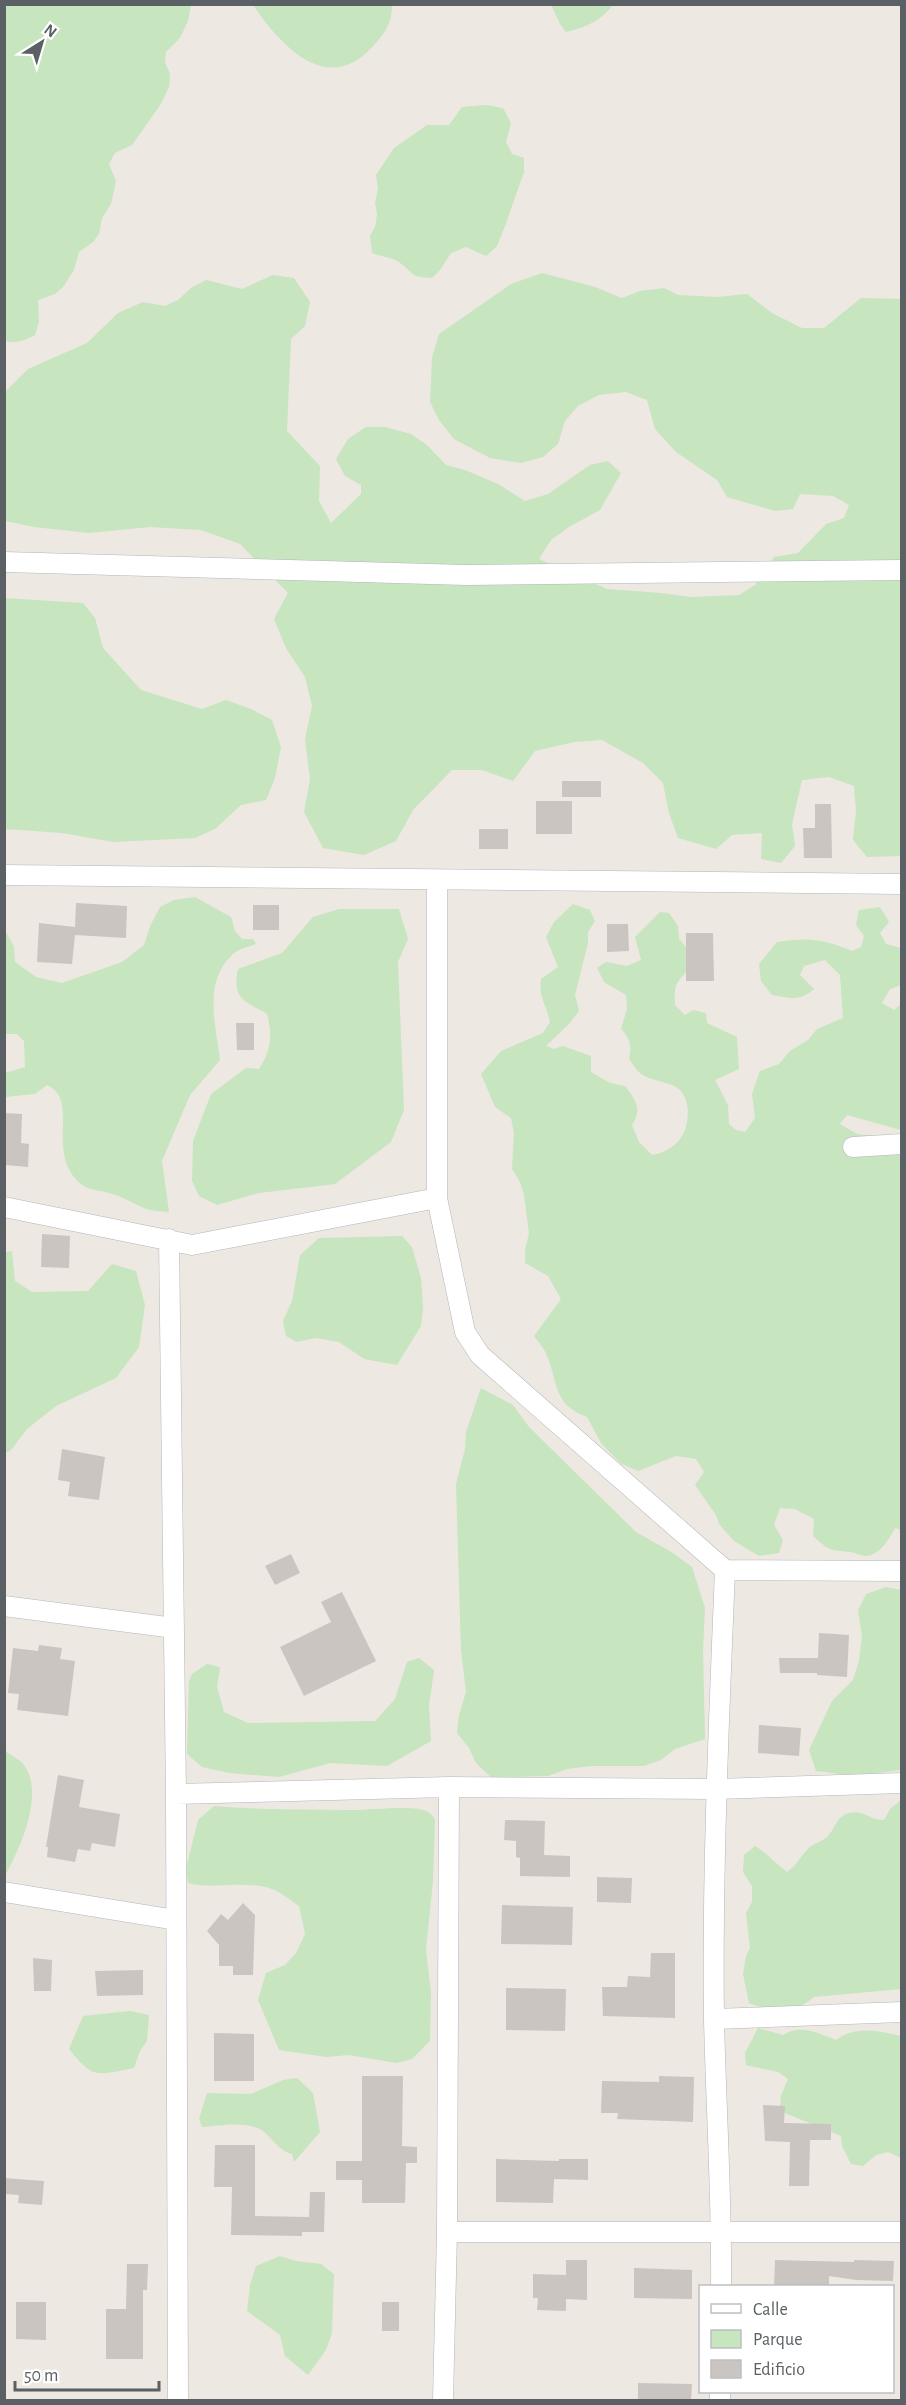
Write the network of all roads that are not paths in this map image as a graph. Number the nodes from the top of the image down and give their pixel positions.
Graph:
1 (4, 562) edge
2 (902, 570) edge
3 (4, 875) edge
4 (437, 879) junction
5 (902, 884) edge
6 (902, 1144) edge
7 (853, 1146) dead end
8 (437, 1198) junction
9 (4, 1207) edge
10 (169, 1239) junction
11 (725, 1570) junction
12 (902, 1571) edge
13 (4, 1606) edge
14 (174, 1628) junction
15 (902, 1784) edge
16 (449, 1787) junction
17 (716, 1789) junction
18 (176, 1794) junction
19 (4, 1892) edge
20 (176, 1920) junction
21 (902, 2012) edge
22 (714, 2019) junction
23 (447, 2232) junction
24 (902, 2232) edge
25 (722, 2234) junction
26 (721, 2285) edge
27 (178, 2400) edge
28 (443, 2400) edge

1 - 2 street
3 - 4 street
4 - 5 street
4 - 8 street
6 - 7 street
8 - 10 street
8 - 11 street
9 - 10 street
10 - 14 street
11 - 12 street
11 - 17 street
13 - 14 street
14 - 18 street
15 - 17 street
16 - 17 street
16 - 18 street
16 - 23 street
17 - 22 street
18 - 20 street
19 - 20 street
20 - 27 street
21 - 22 street
22 - 25 street
23 - 25 street
23 - 28 street
24 - 25 street
25 - 26 street

